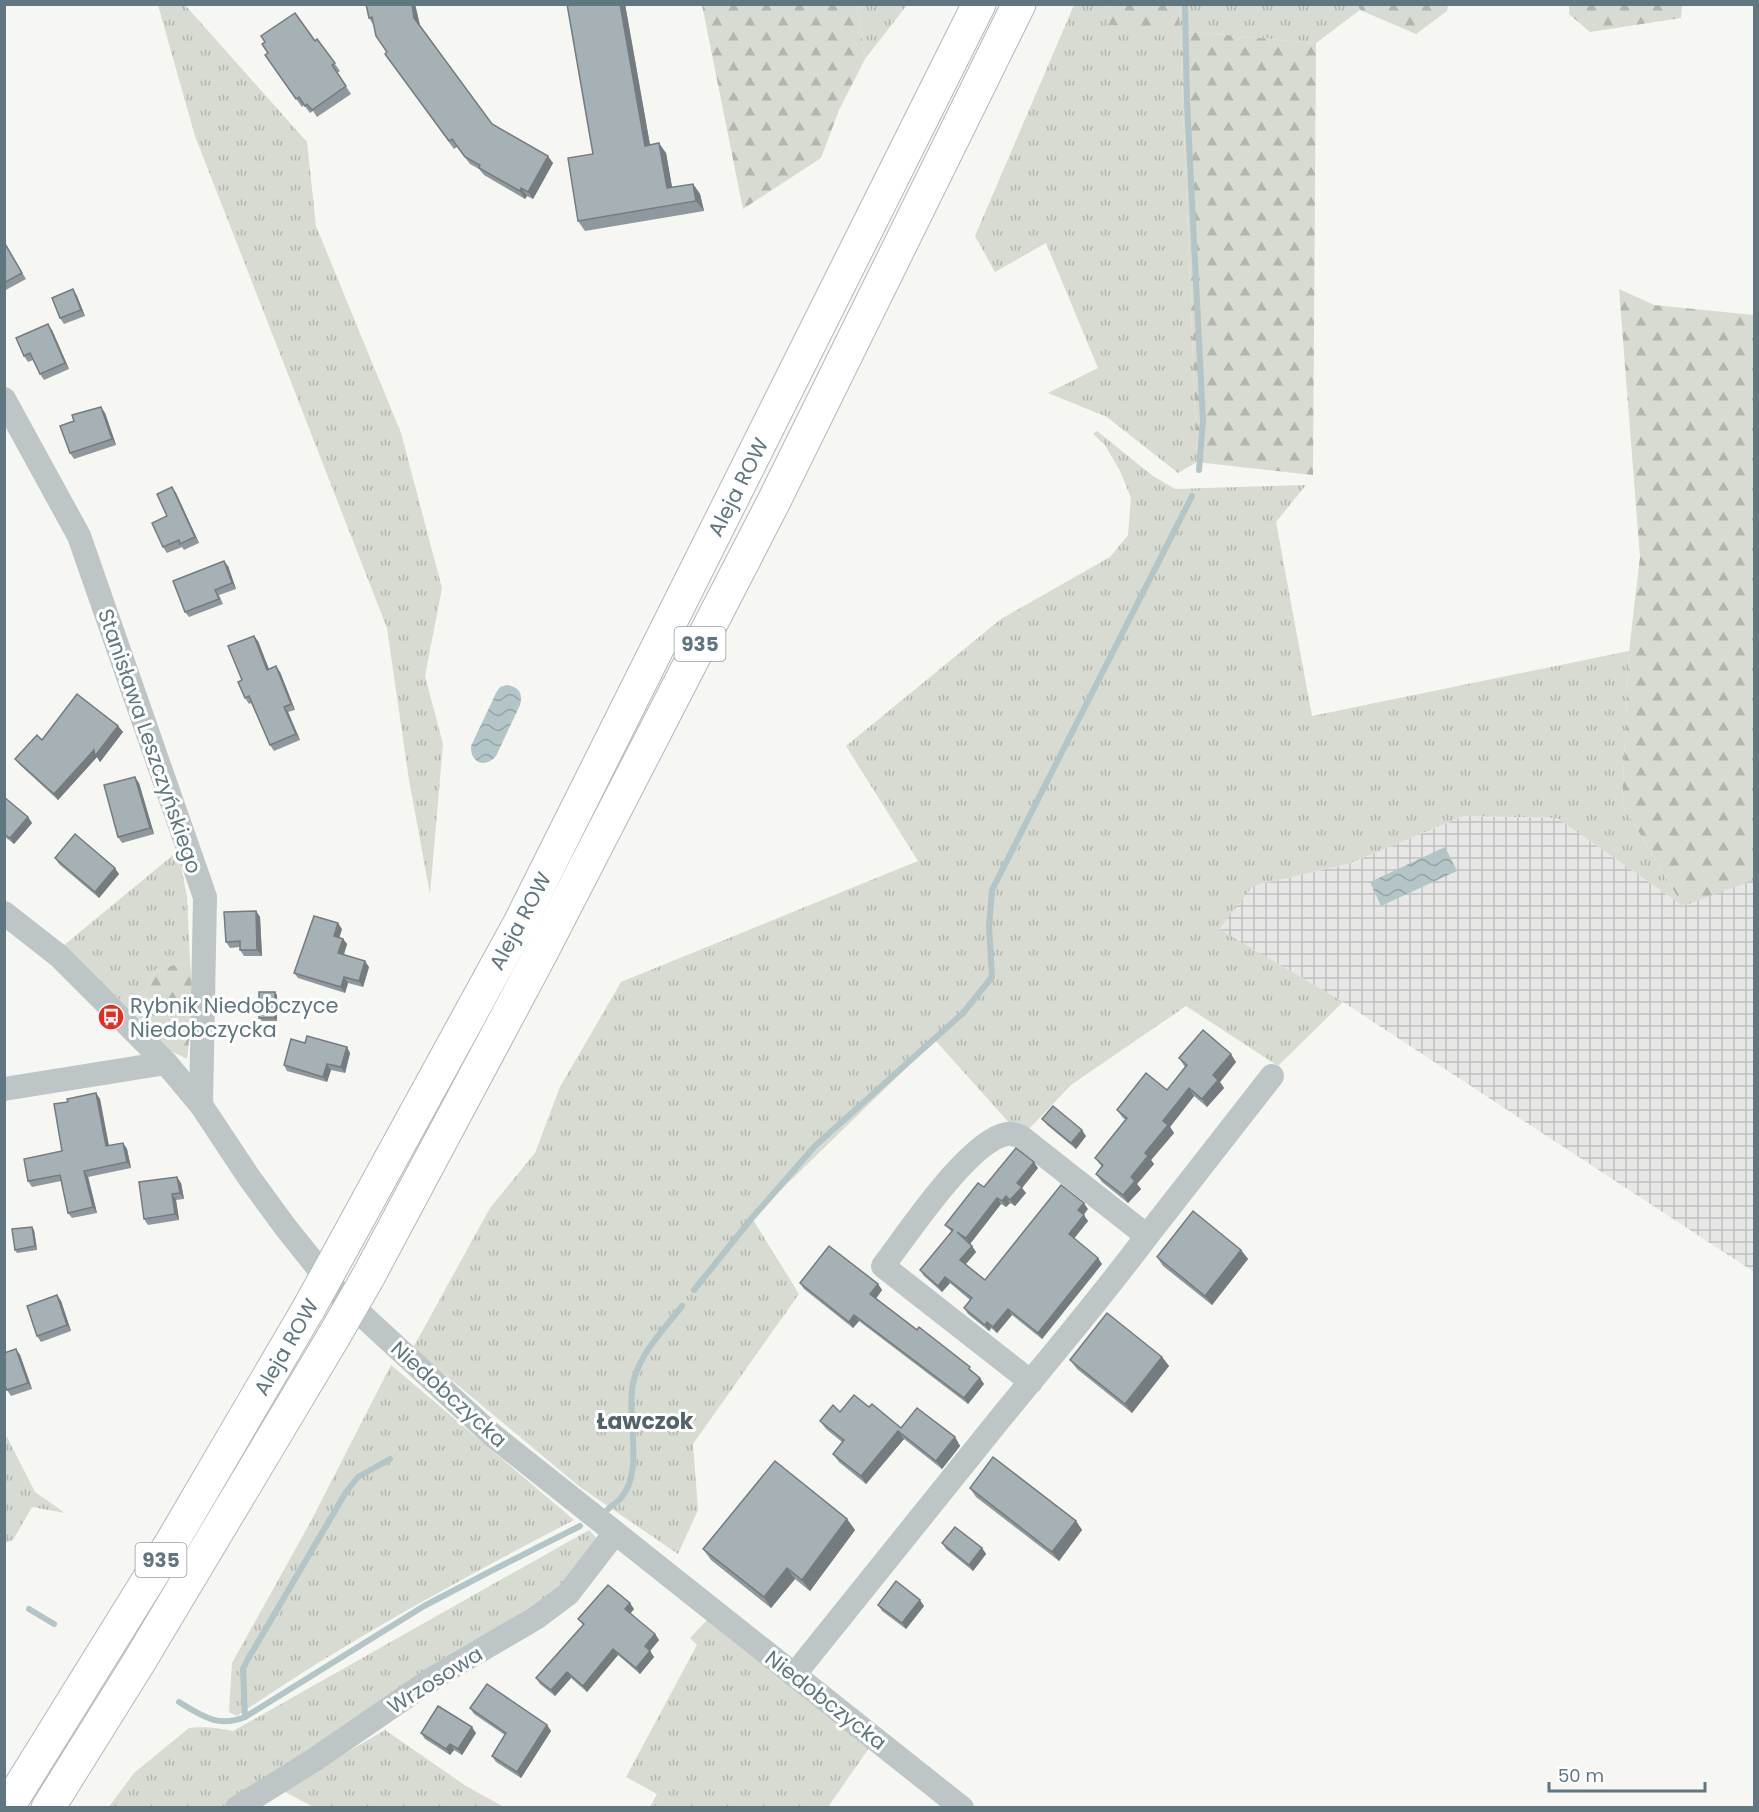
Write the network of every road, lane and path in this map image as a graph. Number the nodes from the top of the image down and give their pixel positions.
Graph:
1 (979, 4) edge
2 (1019, 4) edge
3 (4, 399) edge
4 (4, 913) edge
5 (166, 1063) junction
6 (1272, 1076) dead end
7 (4, 1089) edge
8 (201, 1104) junction
9 (1147, 1236) junction
10 (1031, 1382) junction
11 (615, 1533) junction
12 (794, 1675) junction
13 (7, 1808) edge
14 (48, 1808) edge
15 (237, 1808) edge
16 (962, 1808) edge

1 - 13 main road, Aleja ROW / 935, bridge
2 - 14 main road, Aleja ROW / 935, bridge
3 - 8 street, Stanisława Leszczyńskiego
4 - 5 street, Niedobczycka
5 - 7 street
5 - 8 street, Niedobczycka
6 - 9 street
8 - 11 street, Niedobczycka
9 - 10 street
9 - 10 street
10 - 12 street
11 - 12 street, Niedobczycka
11 - 15 street, Wrzosowa
12 - 16 street, Niedobczycka

